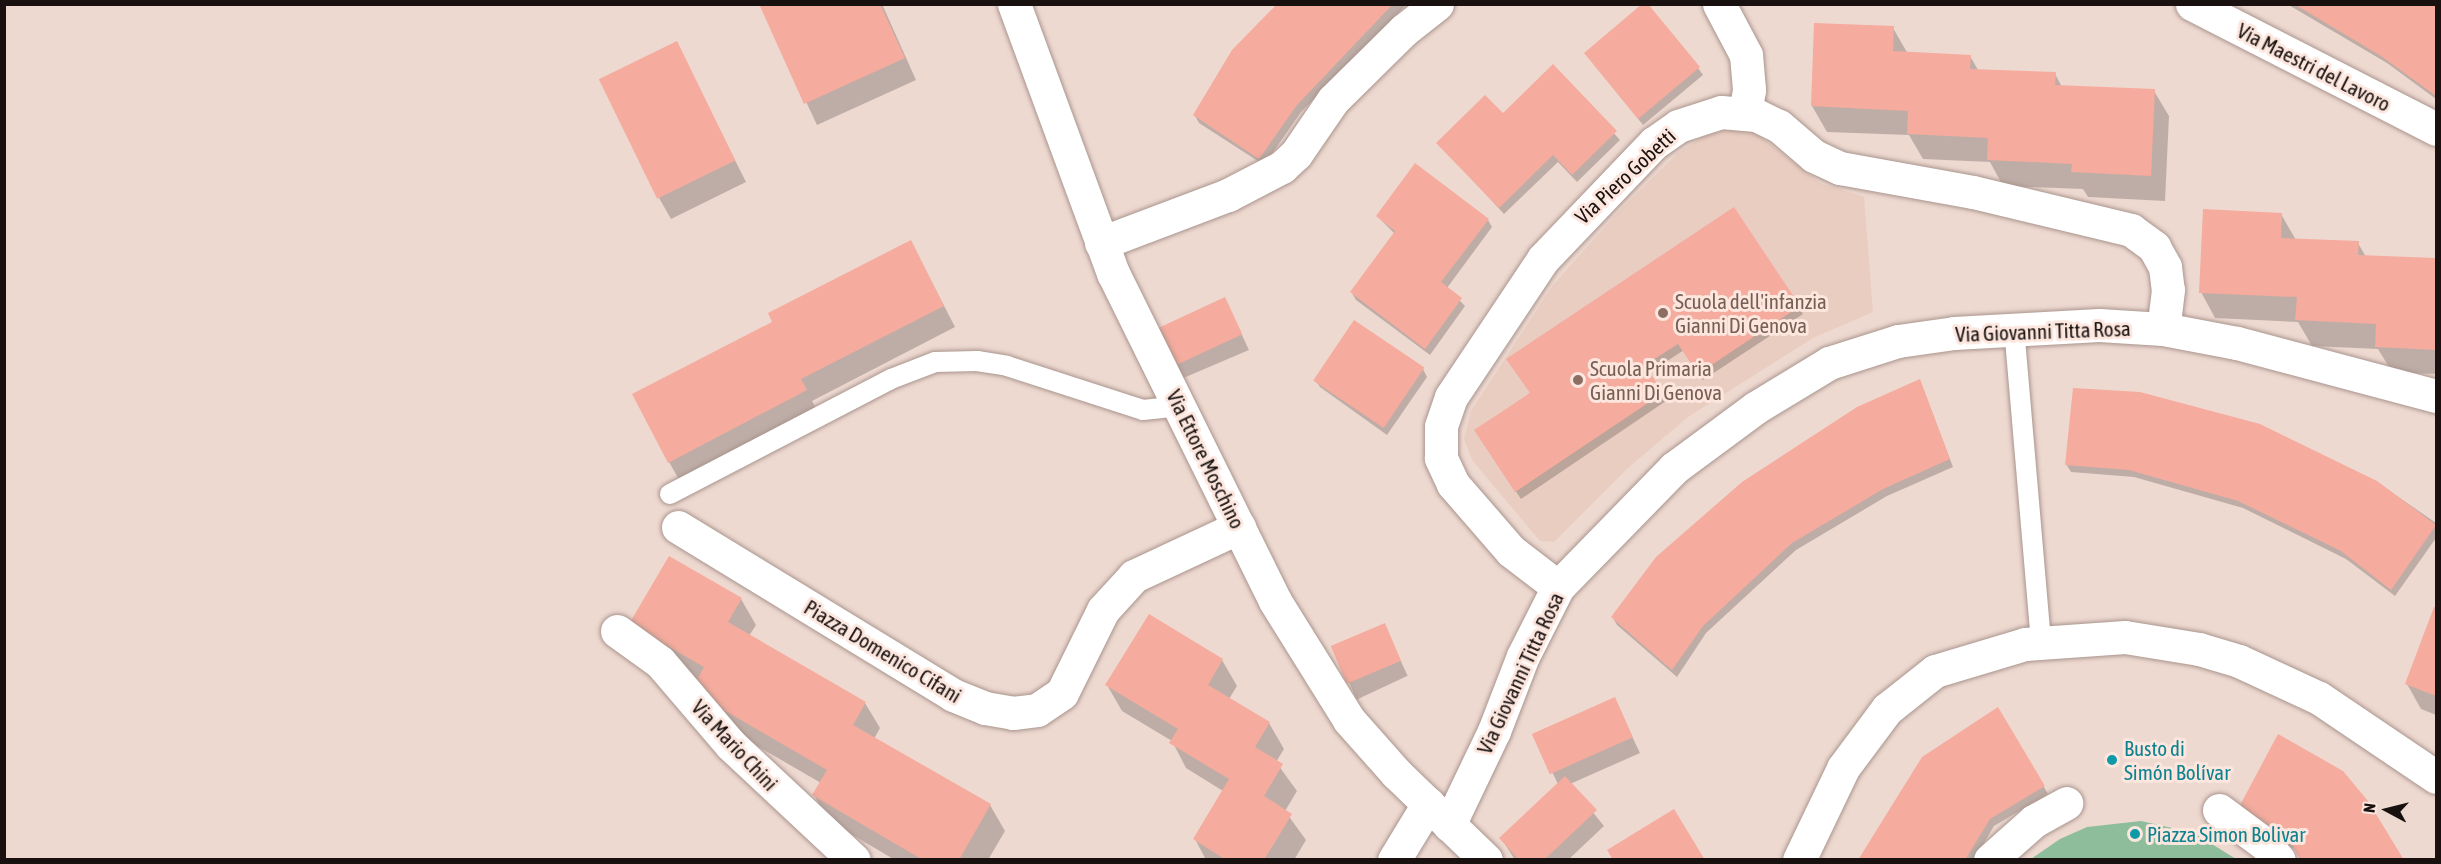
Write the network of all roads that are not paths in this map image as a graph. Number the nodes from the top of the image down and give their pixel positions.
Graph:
1 (1014, 4) edge
2 (1437, 4) edge
3 (1719, 4) edge
4 (2192, 4) edge
5 (1745, 113) junction
6 (2436, 129) edge
7 (1101, 243) junction
8 (2014, 327) junction
9 (2163, 329) junction
10 (2436, 396) edge
11 (1181, 406) junction
12 (670, 494) dead end
13 (678, 527) dead end
14 (1239, 527) junction
15 (1558, 587) junction
16 (617, 631) dead end
17 (2041, 642) junction
18 (2436, 777) edge
19 (2066, 803) dead end
20 (2219, 810) dead end
21 (1438, 814) junction
22 (854, 860) edge
23 (1394, 860) edge
24 (1486, 860) edge
25 (1799, 860) edge
26 (1990, 860) edge
27 (2279, 860) edge

1 - 7 street, Via Ettore Moschino
2 - 7 street
3 - 5 street
4 - 6 street, Via Maestri del Lavoro
5 - 9 street, Via Piero Gobetti
5 - 15 street, Via Piero Gobetti
7 - 11 street, Via Ettore Moschino
8 - 9 street, Via Giovanni Titta Rosa
8 - 15 street, Via Giovanni Titta Rosa
8 - 17 lane
9 - 10 street, Via Giovanni Titta Rosa
11 - 12 lane
11 - 14 street, Via Ettore Moschino
13 - 14 street, Piazza Domenico Cifani
14 - 21 street, Via Ettore Moschino
15 - 21 street, Via Giovanni Titta Rosa
16 - 22 street, Via Mario Chini
17 - 18 street
17 - 25 street
19 - 26 street
20 - 27 street
21 - 23 street
21 - 24 street, Via Ettore Moschino

